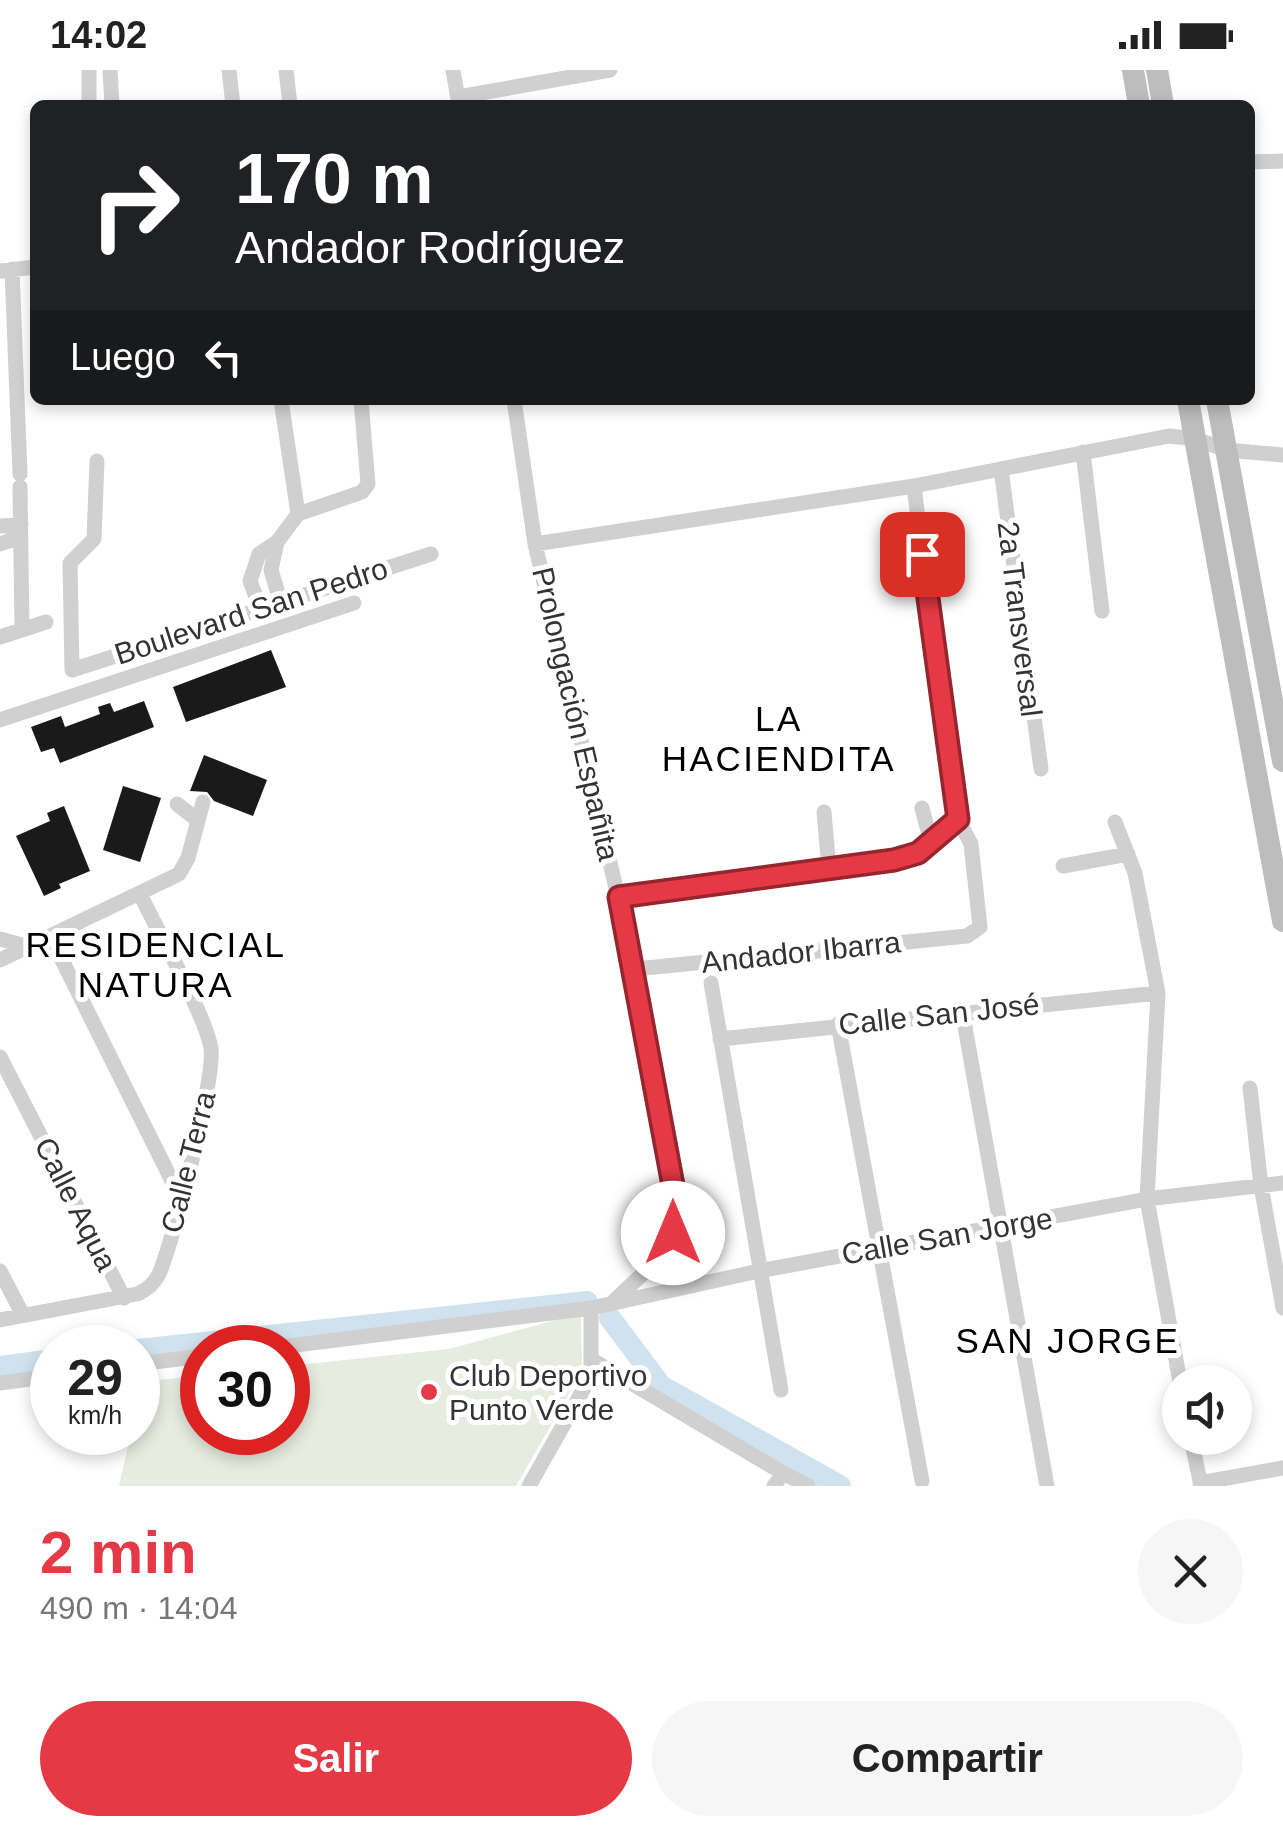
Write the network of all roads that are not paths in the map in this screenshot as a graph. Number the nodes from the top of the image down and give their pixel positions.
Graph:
1 (89, 70) edge
2 (110, 70) edge
3 (229, 70) edge
4 (286, 70) edge
5 (454, 70) edge
6 (610, 70) edge
7 (1133, 70) edge
8 (1157, 70) edge
9 (89, 100) edge
10 (112, 100) edge
11 (232, 100) edge
12 (289, 100) edge
13 (459, 100) edge
14 (464, 100) edge
15 (1139, 100) edge
16 (1161, 100) edge
17 (1283, 161) edge
18 (1255, 162) edge
19 (6, 270) edge
20 (7, 355) edge
21 (282, 405) edge
22 (361, 405) edge
23 (515, 405) edge
24 (1189, 405) edge
25 (1218, 405) edge
26 (1196, 439) junction
27 (0, 442) edge
28 (18, 442) junction
29 (1226, 450) junction
30 (1083, 452) junction
31 (1283, 455) edge
32 (97, 461) dead end
33 (1001, 469) junction
34 (914, 486) junction
35 (298, 514) junction
36 (0, 526) edge
37 (21, 531) junction
38 (277, 542) junction
39 (0, 544) edge
40 (536, 544) junction
41 (431, 554) dead end
42 (280, 600) junction
43 (354, 603) dead end
44 (260, 607) junction
45 (1102, 611) dead end
46 (235, 616) junction
47 (46, 622) dead end
48 (22, 630) junction
49 (0, 636) edge
50 (241, 641) junction
51 (1278, 704) edge
52 (1, 725) edge
53 (1280, 733) edge
54 (1283, 762) edge
55 (1041, 769) dead end
56 (203, 802) dead end
57 (177, 804) dead end
58 (922, 808) dead end
59 (824, 812) dead end
60 (196, 819) junction
61 (1115, 822) dead end
62 (960, 823) junction
63 (932, 842) junction
64 (1128, 854) junction
65 (1063, 866) dead end
66 (829, 870) junction
67 (140, 894) junction
68 (619, 897) junction
69 (1283, 921) edge
70 (50, 936) junction
71 (0, 939) edge
72 (26, 946) junction
73 (0, 960) edge
74 (635, 968) junction
75 (711, 984) dead end
76 (1158, 993) junction
77 (962, 1010) junction
78 (838, 1024) junction
79 (720, 1038) junction
80 (0, 1057) edge
81 (1250, 1088) dead end
82 (1283, 1183) edge
83 (1261, 1186) junction
84 (181, 1200) junction
85 (1147, 1200) junction
86 (998, 1226) junction
87 (880, 1248) junction
88 (758, 1271) junction
89 (0, 1272) edge
90 (124, 1298) junction
91 (614, 1301) junction
92 (591, 1308) junction
93 (1283, 1308) edge
94 (23, 1315) junction
95 (0, 1320) edge
96 (310, 1343) edge
97 (594, 1362) junction
98 (1177, 1365) edge
99 (30, 1379) edge
100 (0, 1383) edge
101 (782, 1390) dead end
102 (1194, 1455) edge
103 (1283, 1468) edge
104 (790, 1481) edge
105 (922, 1481) dead end
106 (1200, 1485) edge
107 (529, 1486) edge
108 (1047, 1486) edge

1 - 9 street
2 - 10 street
3 - 11 street
4 - 12 street
5 - 13 street
6 - 14 street
7 - 15 main road
8 - 16 main road
17 - 18 street
19 - 20 street
20 - 28 street
21 - 35 street
22 - 35 street
23 - 40 street, Prolongación Españita
24 - 26 main road
25 - 29 main road
26 - 29 street
26 - 30 street
26 - 69 main road
27 - 28 street
28 - 37 street
29 - 31 street
29 - 51 main road
30 - 33 street
30 - 45 street
32 - 46 street, Boulevard San Pedro
33 - 34 street
33 - 55 street, 2a Transversal
34 - 40 street
34 - 62 street
35 - 38 street
36 - 37 street
37 - 39 street
37 - 48 street
38 - 42 street
38 - 44 street
40 - 68 street, Prolongación Españita
41 - 42 street, Boulevard San Pedro
42 - 44 street, Boulevard San Pedro
43 - 50 street, Boulevard San Pedro
44 - 46 street, Boulevard San Pedro
46 - 50 street
47 - 48 street
48 - 49 street
50 - 52 street, Boulevard San Pedro
51 - 53 main road
53 - 54 main road
56 - 60 street
57 - 60 street
58 - 63 street
59 - 66 street
60 - 67 street
61 - 64 street
62 - 63 street
62 - 74 street, Andador Ibarra
63 - 66 street
64 - 65 street
64 - 76 street
66 - 68 street
67 - 70 street
67 - 84 street, Calle Terra
68 - 74 street, Prolongación Españita
70 - 72 street
70 - 84 street
71 - 72 street
72 - 73 street
74 - 91 street, Prolongación Españita
75 - 79 street
76 - 77 street, Calle San José
76 - 85 street
77 - 78 street, Calle San José
77 - 86 street
78 - 79 street, Calle San José
78 - 87 street
79 - 88 street
80 - 90 street, Calle Aqua
81 - 83 street
82 - 83 street, Calle San Jorge
83 - 85 street, Calle San Jorge
83 - 93 street
84 - 90 street, Calle Terra
85 - 86 street, Calle San Jorge
85 - 98 street
86 - 87 street, Calle San Jorge
86 - 108 street
87 - 88 street, Calle San Jorge
87 - 105 street
88 - 91 street, Calle San Jorge
88 - 101 street
89 - 94 street
90 - 94 street
91 - 92 street, Calle San Jorge
92 - 96 street, Calle San Jorge
92 - 97 street
94 - 95 street
97 - 104 street
97 - 107 street
99 - 100 street
102 - 106 street
103 - 106 street

